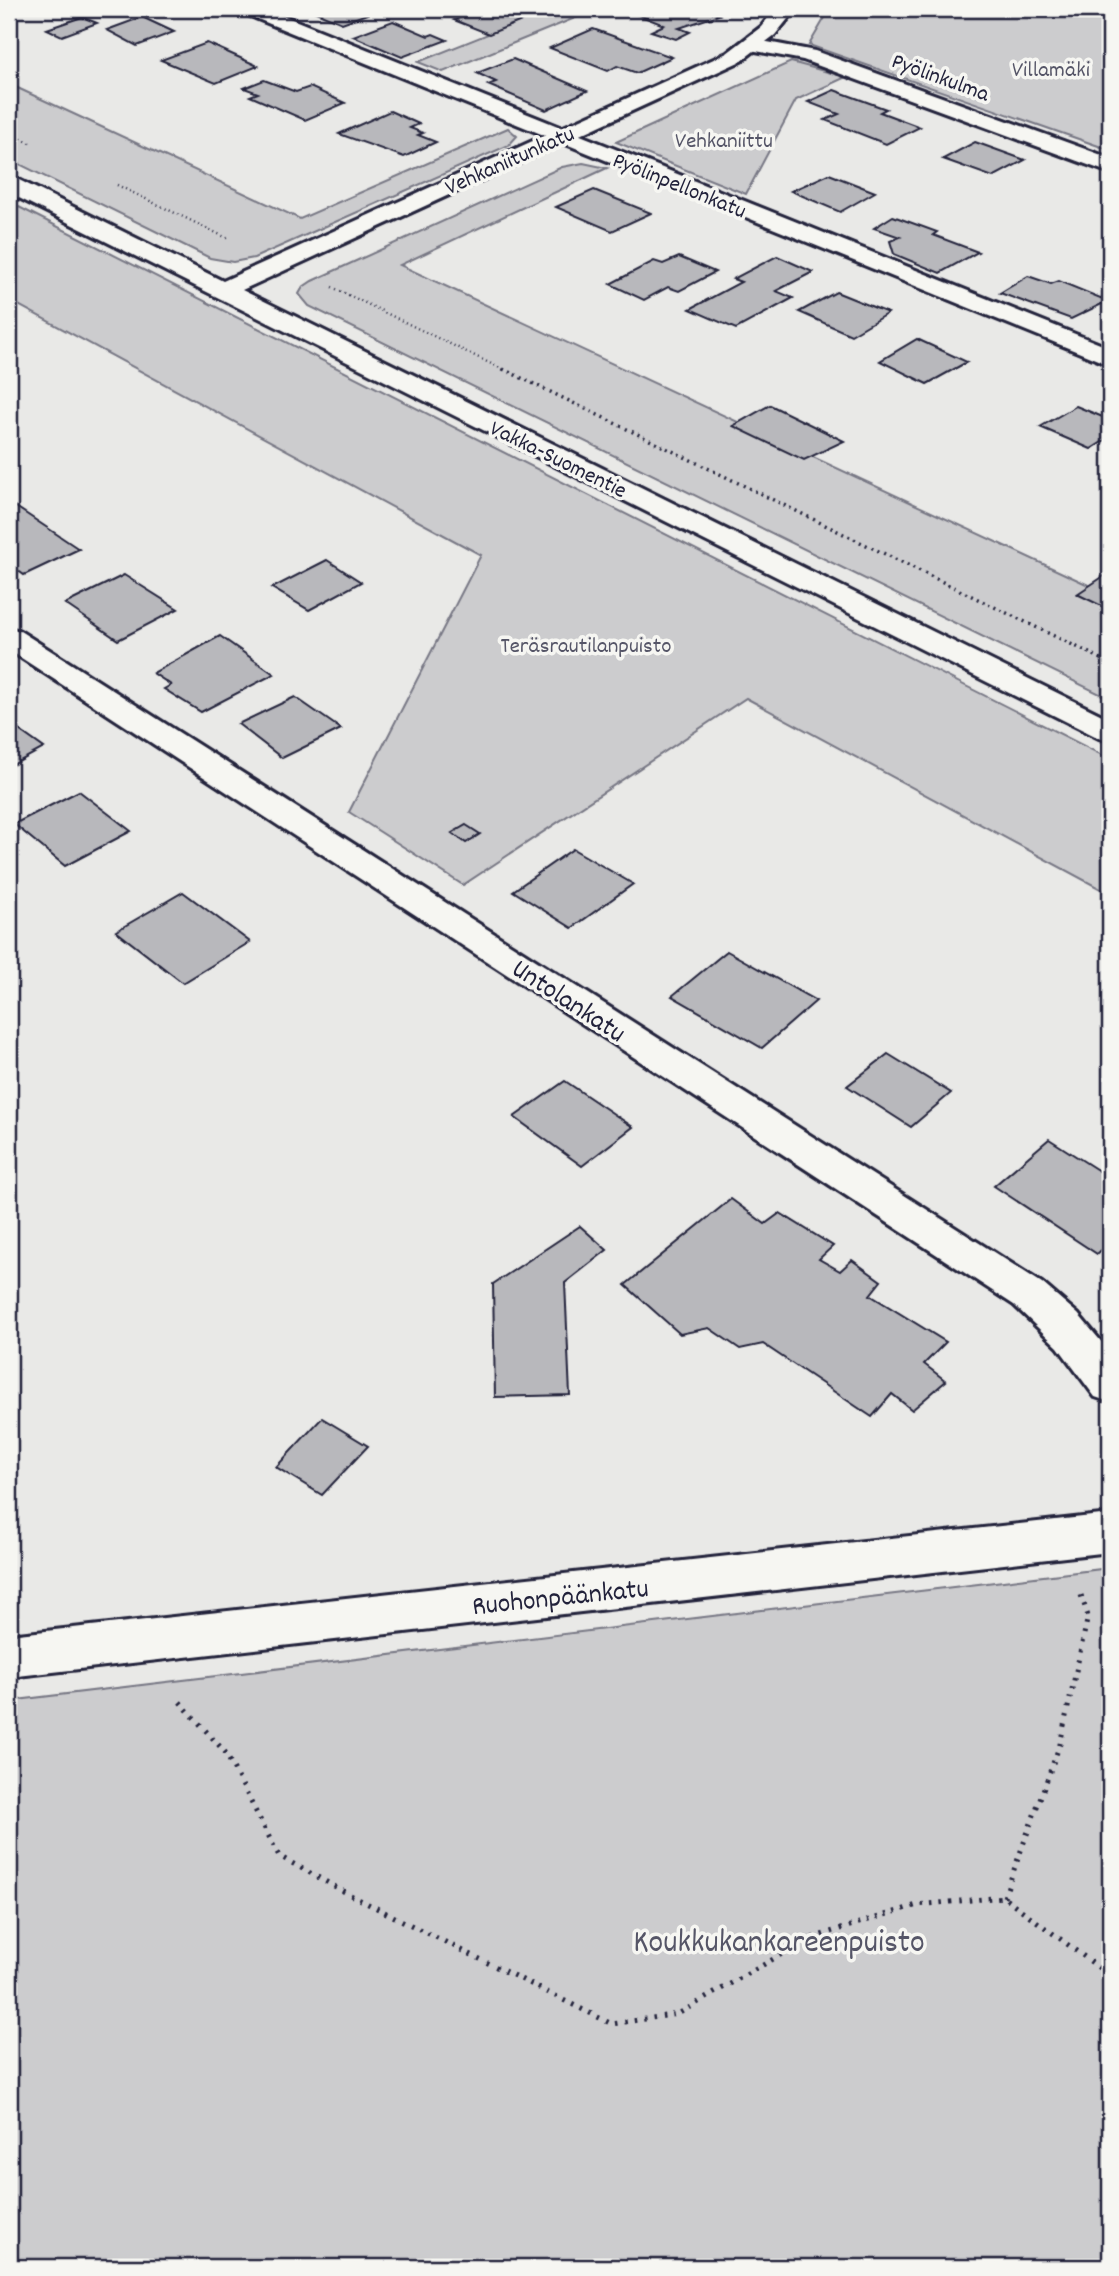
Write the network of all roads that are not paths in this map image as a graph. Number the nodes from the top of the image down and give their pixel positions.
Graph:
1 (250, 9) edge
2 (786, 9) edge
3 (752, 45) junction
4 (560, 136) junction
5 (1110, 166) edge
6 (9, 184) edge
7 (220, 290) junction
8 (1110, 358) edge
9 (11, 640) edge
10 (1110, 731) edge
11 (1110, 1385) edge
12 (1110, 1534) edge
13 (9, 1656) edge

1 - 4 street, Pyölinpellonkatu
2 - 3 street, Vehkaniitunkatu
3 - 4 street, Vehkaniitunkatu
3 - 5 street, Pyölinkulma
4 - 7 street, Vehkaniitunkatu
4 - 8 street, Pyölinpellonkatu
6 - 7 street, Vakka-Suomentie
7 - 10 street, Vakka-Suomentie
9 - 11 street, Untolankatu
12 - 13 street, Ruohonpäänkatu

